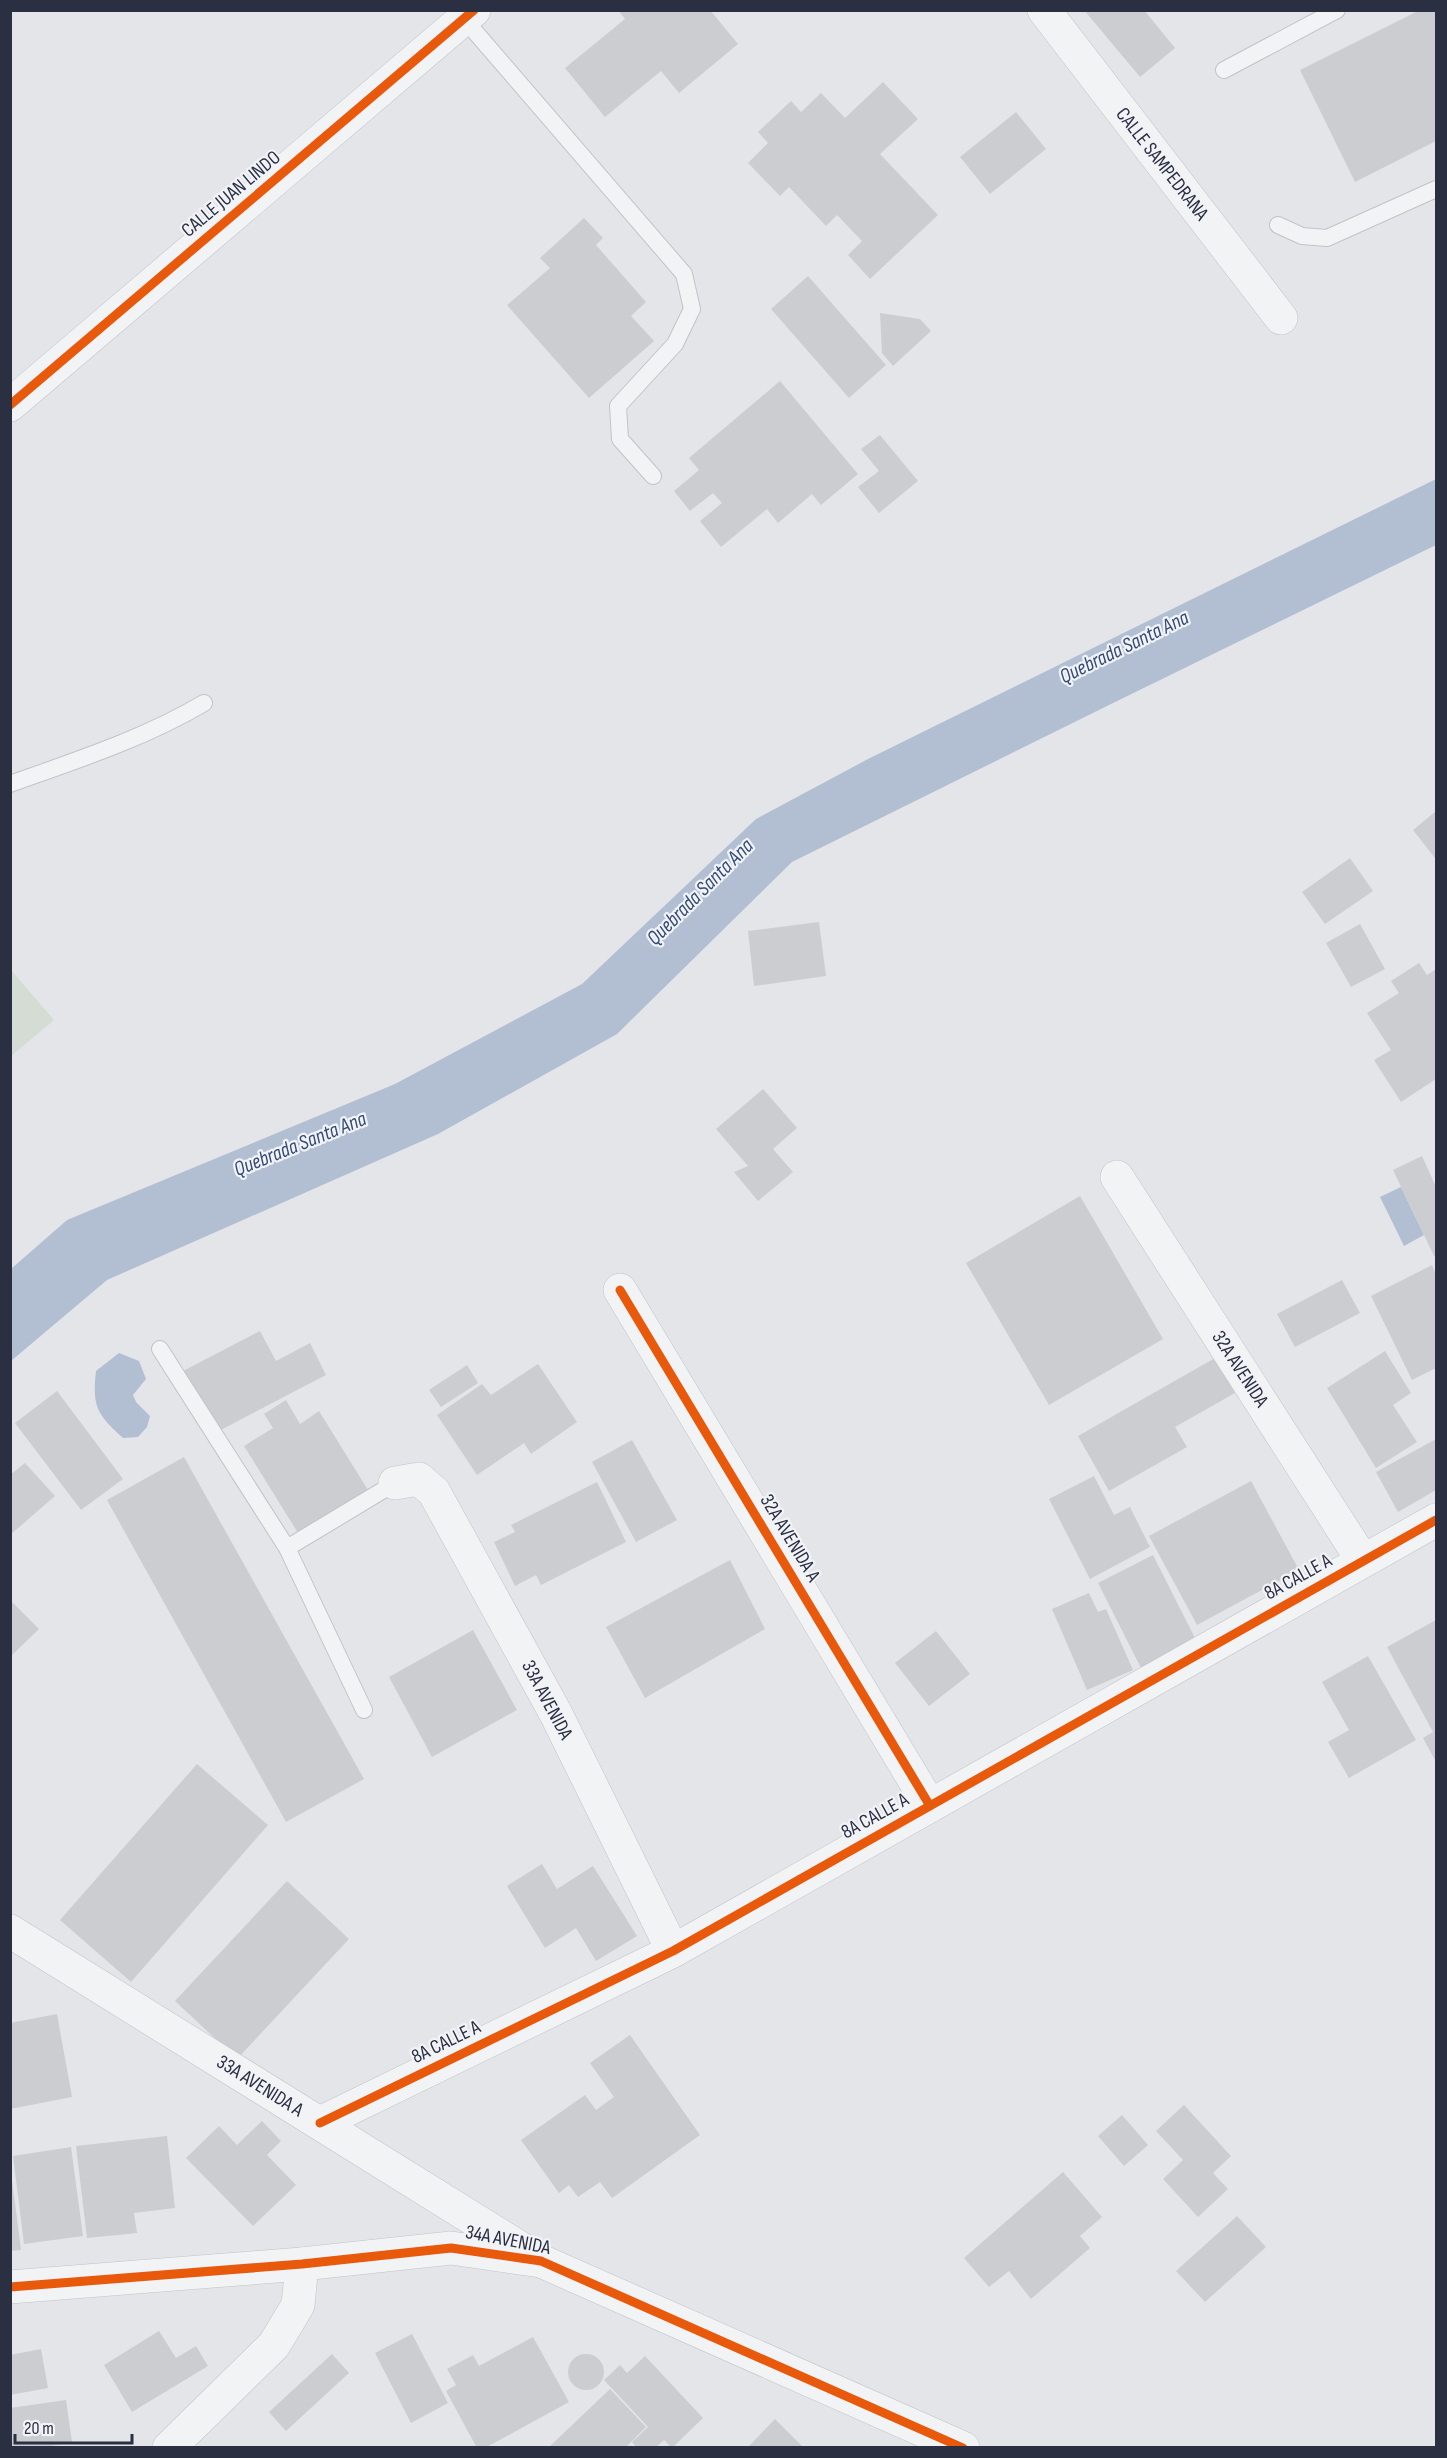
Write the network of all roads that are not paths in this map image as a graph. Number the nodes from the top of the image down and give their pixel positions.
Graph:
1 (1044, 10) edge
2 (1337, 10) edge
3 (469, 15) edge
4 (1224, 70) dead end
5 (1437, 189) edge
6 (1278, 225) dead end
7 (1281, 318) dead end
8 (10, 405) edge
9 (653, 476) dead end
10 (204, 703) dead end
11 (10, 784) edge
12 (1117, 1177) dead end
13 (620, 1290) dead end
14 (160, 1349) dead end
15 (395, 1483) joint
16 (1437, 1520) edge
17 (287, 1548) junction
18 (1363, 1562) junction
19 (364, 1710) dead end
20 (930, 1806) junction
21 (18, 1944) edge
22 (673, 1951) junction
23 (320, 2123) junction
24 (541, 2261) junction
25 (302, 2264) junction
26 (10, 2287) edge
27 (951, 2445) edge
28 (169, 2448) edge

1 - 7 street, CALLE SAMPEDRANA
2 - 4 lane
3 - 8 street, CALLE JUAN LINDO
3 - 9 lane
5 - 6 lane
10 - 11 lane
12 - 18 street, 32A AVENIDA
13 - 20 street, 32A AVENIDA A
14 - 17 lane
15 - 17 lane
15 - 22 street, 33A AVENIDA
16 - 18 street, 8A CALLE A
17 - 19 lane
18 - 20 street, 8A CALLE A
20 - 22 street, 8A CALLE A
21 - 23 street, 33A AVENIDA A
22 - 23 street, 8A CALLE A
23 - 24 street, 33A AVENIDA A
24 - 25 street, 34A AVENIDA
24 - 27 street, 34A AVENIDA
25 - 26 street, 34A AVENIDA
25 - 28 street

